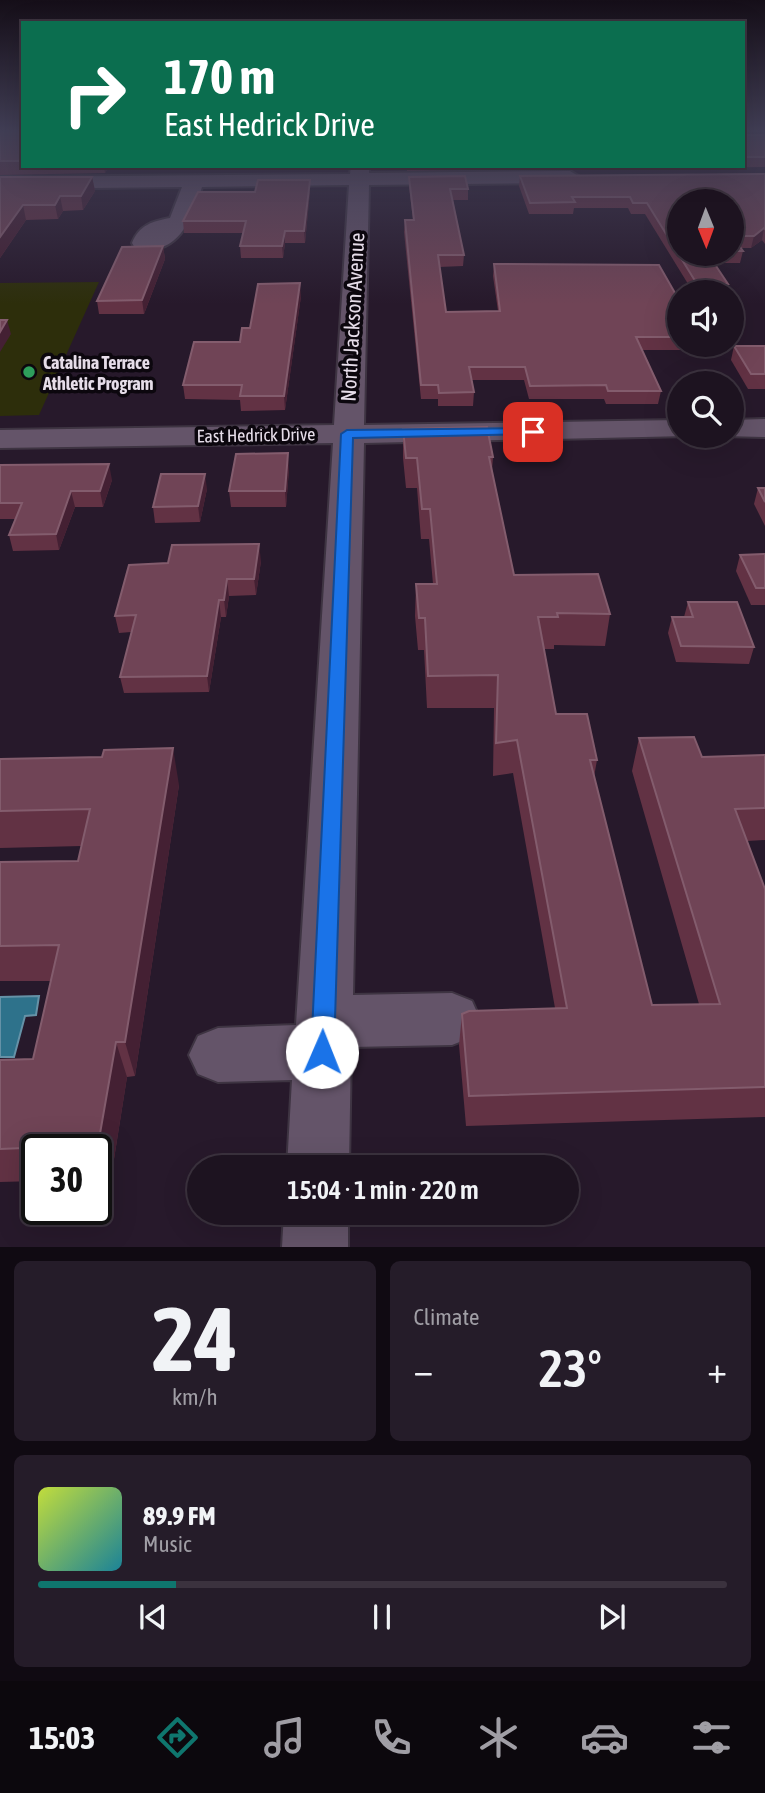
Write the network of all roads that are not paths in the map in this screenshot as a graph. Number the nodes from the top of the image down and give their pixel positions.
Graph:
1 (191, 188) edge
2 (358, 188) edge
3 (177, 223) dead end
4 (765, 428) edge
5 (667, 429) edge
6 (744, 429) edge
7 (347, 434) junction
8 (0, 439) edge
9 (452, 1019) dead end
10 (323, 1037) junction
11 (218, 1055) dead end
12 (318, 1155) edge
13 (315, 1225) edge
14 (314, 1247) edge

1 - 3 street
2 - 7 street, North Jackson Avenue
4 - 6 street
5 - 7 street, East Hedrick Drive
7 - 8 street, East Hedrick Drive
7 - 10 street, North Jackson Avenue
9 - 10 street
10 - 11 street
10 - 12 street, North Jackson Avenue
13 - 14 street

